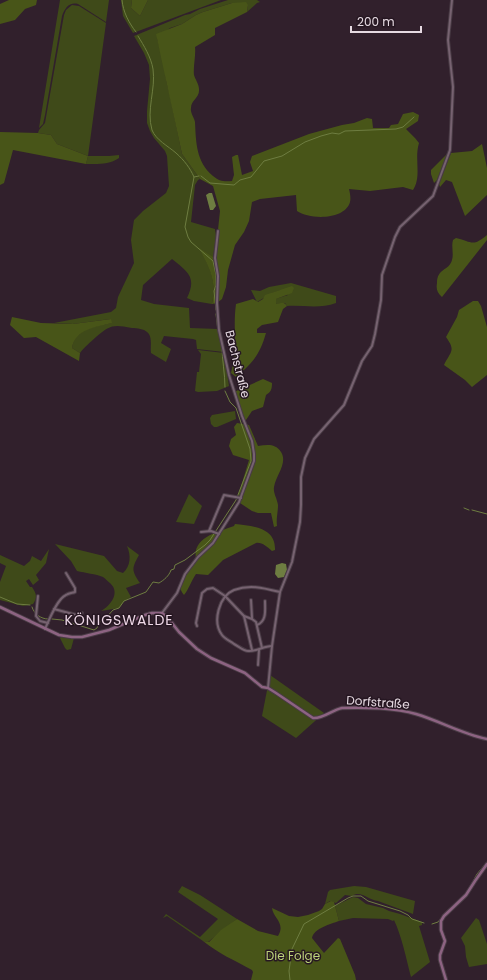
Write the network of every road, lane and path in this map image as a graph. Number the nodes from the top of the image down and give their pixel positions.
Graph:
1 (452, 0) edge
2 (218, 231) dead end
3 (240, 498) junction
4 (209, 531) junction
5 (201, 532) dead end
6 (219, 534) junction
7 (66, 573) dead end
8 (280, 592) junction
9 (38, 596) dead end
10 (225, 596) junction
11 (251, 600) dead end
12 (265, 601) dead end
13 (0, 607) edge
14 (54, 609) junction
15 (82, 613) dead end
16 (162, 613) junction
17 (244, 616) junction
18 (252, 619) junction
19 (48, 623) junction
20 (257, 625) junction
21 (197, 626) dead end
22 (46, 628) junction
23 (272, 646) junction
24 (262, 648) junction
25 (252, 650) junction
26 (259, 650) junction
27 (258, 665) dead end
28 (268, 688) junction
29 (487, 739) edge
30 (487, 864) edge
31 (446, 980) edge

1 - 8 street
2 - 3 street, Bachstraße
3 - 4 street
3 - 6 street, Bachstraße
4 - 5 street
4 - 6 street
6 - 16 street, Bachstraße
7 - 14 street
8 - 10 street
8 - 23 street
9 - 19 street
10 - 17 street
10 - 21 street
10 - 25 street
11 - 18 street
12 - 20 street
13 - 22 street
14 - 15 street
14 - 19 street
16 - 22 street
16 - 28 street
17 - 18 street
17 - 25 street
18 - 20 street
19 - 22 street
20 - 24 street
23 - 24 street
23 - 28 street
24 - 26 street
25 - 26 street
26 - 27 street
28 - 29 street, Dorfstraße
30 - 31 street

